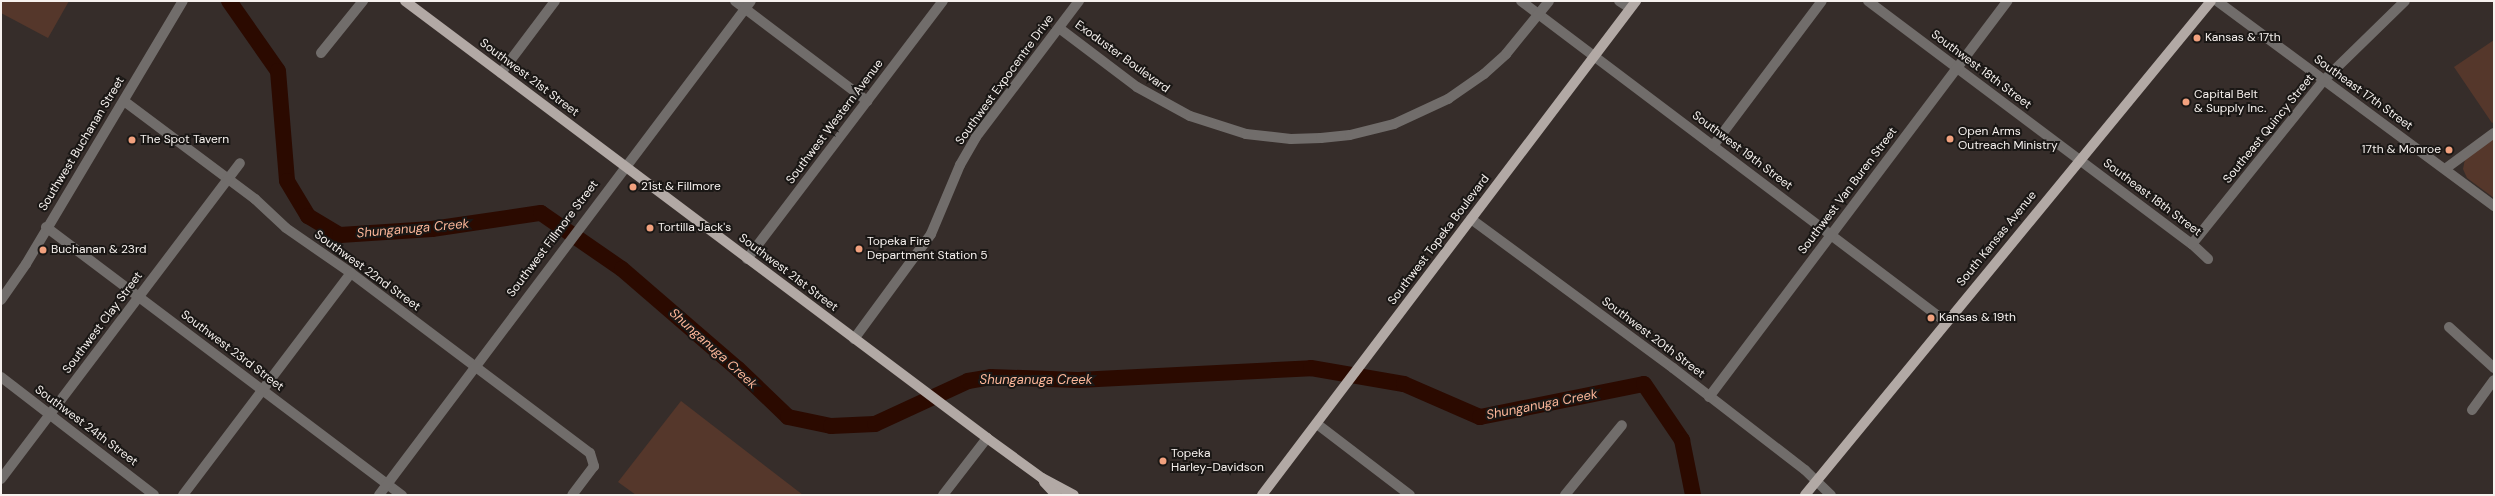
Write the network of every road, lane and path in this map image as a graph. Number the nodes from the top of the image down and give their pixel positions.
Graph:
1 (183, 1) edge
2 (363, 1) edge
3 (405, 1) edge
4 (555, 1) edge
5 (735, 1) edge
6 (943, 1) edge
7 (1079, 1) edge
8 (1522, 1) edge
9 (1549, 1) edge
10 (1619, 1) edge
11 (1822, 1) edge
12 (1868, 1) edge
13 (2007, 1) edge
14 (2211, 1) edge
15 (2217, 1) edge
16 (2405, 1) edge
17 (748, 5) edge
18 (1633, 5) edge
19 (1539, 14) junction
20 (1059, 28) junction
21 (321, 53) dead end
22 (1594, 56) junction
23 (1957, 67) junction
24 (501, 73) junction
25 (2324, 80) junction
26 (124, 101) junction
27 (867, 101) junction
28 (2494, 134) edge
29 (1713, 146) junction
30 (2079, 160) junction
31 (240, 163) dead end
32 (624, 166) junction
33 (2445, 169) junction
34 (228, 178) junction
35 (2494, 206) edge
36 (1471, 219) junction
37 (46, 227) junction
38 (1831, 235) junction
39 (2192, 244) junction
40 (747, 259) junction
41 (2208, 259) dead end
42 (351, 273) junction
43 (138, 297) junction
44 (1, 300) edge
45 (1946, 322) junction
46 (2449, 327) dead end
47 (854, 339) junction
48 (475, 366) junction
49 (2494, 368) edge
50 (1, 377) edge
51 (2494, 380) edge
52 (262, 390) junction
53 (1709, 397) junction
54 (2472, 410) dead end
55 (50, 415) junction
56 (1317, 424) junction
57 (1622, 425) dead end
58 (987, 438) junction
59 (1042, 478) junction
60 (1, 479) edge
61 (1816, 481) junction
62 (387, 484) junction
63 (154, 495) edge
64 (184, 495) edge
65 (379, 495) edge
66 (402, 495) edge
67 (572, 495) edge
68 (943, 495) edge
69 (1056, 495) edge
70 (1074, 495) edge
71 (1262, 495) edge
72 (1410, 495) edge
73 (1565, 495) edge
74 (1805, 495) edge
75 (1831, 495) edge

1 - 26 street, Southwest Buchanan Street
2 - 21 street
3 - 24 main road, Southwest 21st Street
4 - 24 street
5 - 17 street
6 - 27 street, Southwest Western Avenue
7 - 20 street, Southwest Expocentre Drive
8 - 19 street, Southwest 19th Street
9 - 19 street, Exoduster Boulevard
10 - 18 street
11 - 29 street
12 - 23 street, Southwest 18th Street
13 - 23 street, Southwest Van Buren Street
14 - 30 main road, South Kansas Avenue
15 - 25 street, Southeast 17th Street
16 - 25 street, Southeast Quincy Street
17 - 27 street
17 - 32 street, Southwest Fillmore Street
18 - 22 main road, Southwest Topeka Boulevard
19 - 20 street, Exoduster Boulevard
19 - 22 street, Southwest 19th Street
20 - 47 street, Southwest Expocentre Drive
22 - 29 street, Southwest 19th Street
22 - 36 main road, Southwest Topeka Boulevard
23 - 30 street, Southwest 18th Street
23 - 38 street, Southwest Van Buren Street
24 - 32 main road, Southwest 21st Street
25 - 33 street, Southeast 17th Street
25 - 39 street, Southeast Quincy Street
26 - 34 street, Southwest 22nd Street
26 - 37 street, Southwest Buchanan Street
27 - 40 street, Southwest Western Avenue
28 - 33 street
29 - 38 street, Southwest 19th Street
30 - 39 street, Southeast 18th Street
30 - 45 main road, South Kansas Avenue
31 - 34 street, Southwest Clay Street
32 - 40 main road, Southwest 21st Street
32 - 48 street, Southwest Fillmore Street
33 - 35 street, Southeast 17th Street
34 - 42 street, Southwest 22nd Street
34 - 43 street, Southwest Clay Street
36 - 53 street, Southwest 20th Street
36 - 56 main road, Southwest Topeka Boulevard
37 - 43 street, Southwest 23rd Street
37 - 44 street, Southwest Buchanan Street
38 - 45 street, Southwest 19th Street
38 - 53 street, Southwest Van Buren Street
39 - 41 street, Southeast 18th Street
40 - 47 main road, Southwest 21st Street
42 - 48 street, Southwest 22nd Street
42 - 52 street
43 - 52 street, Southwest 23rd Street
43 - 55 street, Southwest Clay Street
45 - 61 main road, South Kansas Avenue
46 - 49 street
47 - 58 main road, Southwest 21st Street
48 - 62 street, Southwest Fillmore Street
48 - 67 street, Southwest 22nd Street
50 - 55 street, Southwest 24th Street
51 - 54 street
52 - 62 street, Southwest 23rd Street
52 - 64 street
53 - 61 street, Southwest 20th Street
55 - 60 street, Southwest Clay Street
55 - 63 street, Southwest 24th Street
56 - 71 main road, Southwest Topeka Boulevard
56 - 72 street
57 - 73 street
58 - 59 main road, Southwest 21st Street
58 - 68 street
59 - 69 main road, Southwest 21st Street
59 - 70 main road, Southwest 21st Street
61 - 74 main road, South Kansas Avenue
61 - 75 street, Southwest 20th Street
62 - 65 street, Southwest Fillmore Street
62 - 66 street, Southwest 23rd Street

